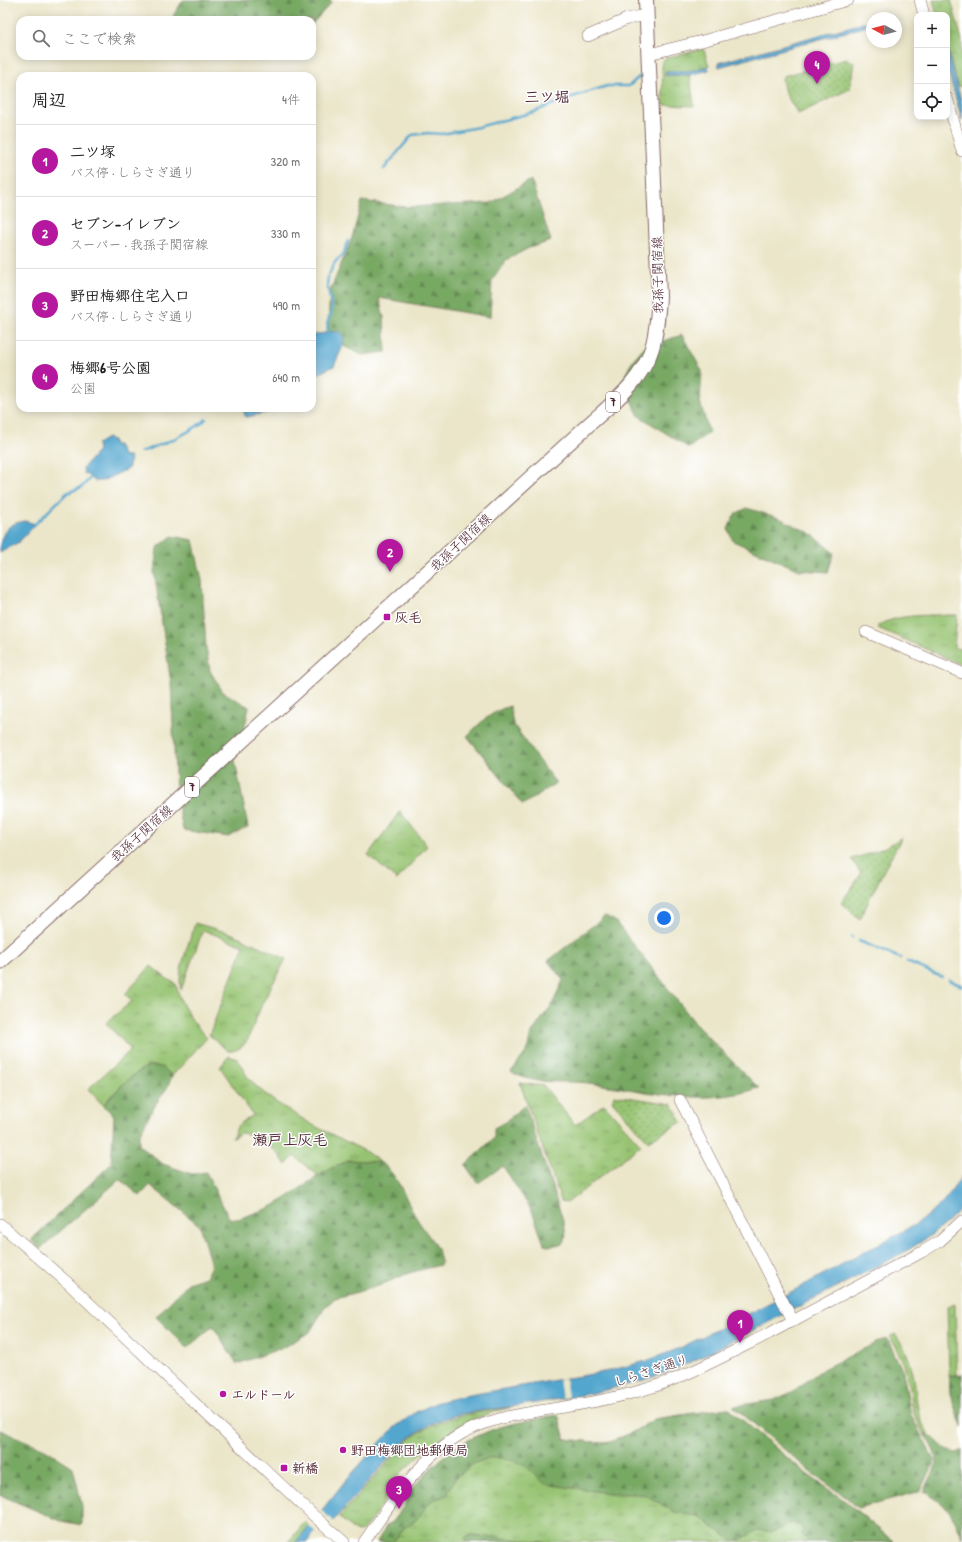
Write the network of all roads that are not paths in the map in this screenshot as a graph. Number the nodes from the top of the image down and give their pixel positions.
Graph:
1 (646, 0) edge
2 (848, 0) edge
3 (920, 0) edge
4 (923, 12) edge
5 (646, 15) junction
6 (588, 36) dead end
7 (648, 54) junction
8 (950, 109) edge
9 (962, 151) edge
10 (866, 632) dead end
11 (962, 673) edge
12 (0, 962) edge
13 (680, 1100) dead end
14 (962, 1221) edge
15 (0, 1224) edge
16 (791, 1318) junction
17 (344, 1542) edge
18 (364, 1542) edge

1 - 5 main road, 我孫子関宿線 / 7
2 - 7 street
3 - 4 street
5 - 6 street
5 - 7 main road, 我孫子関宿線 / 7
7 - 12 main road, 我孫子関宿線 / 7
8 - 9 street
10 - 11 street
13 - 16 street
14 - 16 street, しらさぎ通り
15 - 17 street
16 - 18 street, しらさぎ通り

